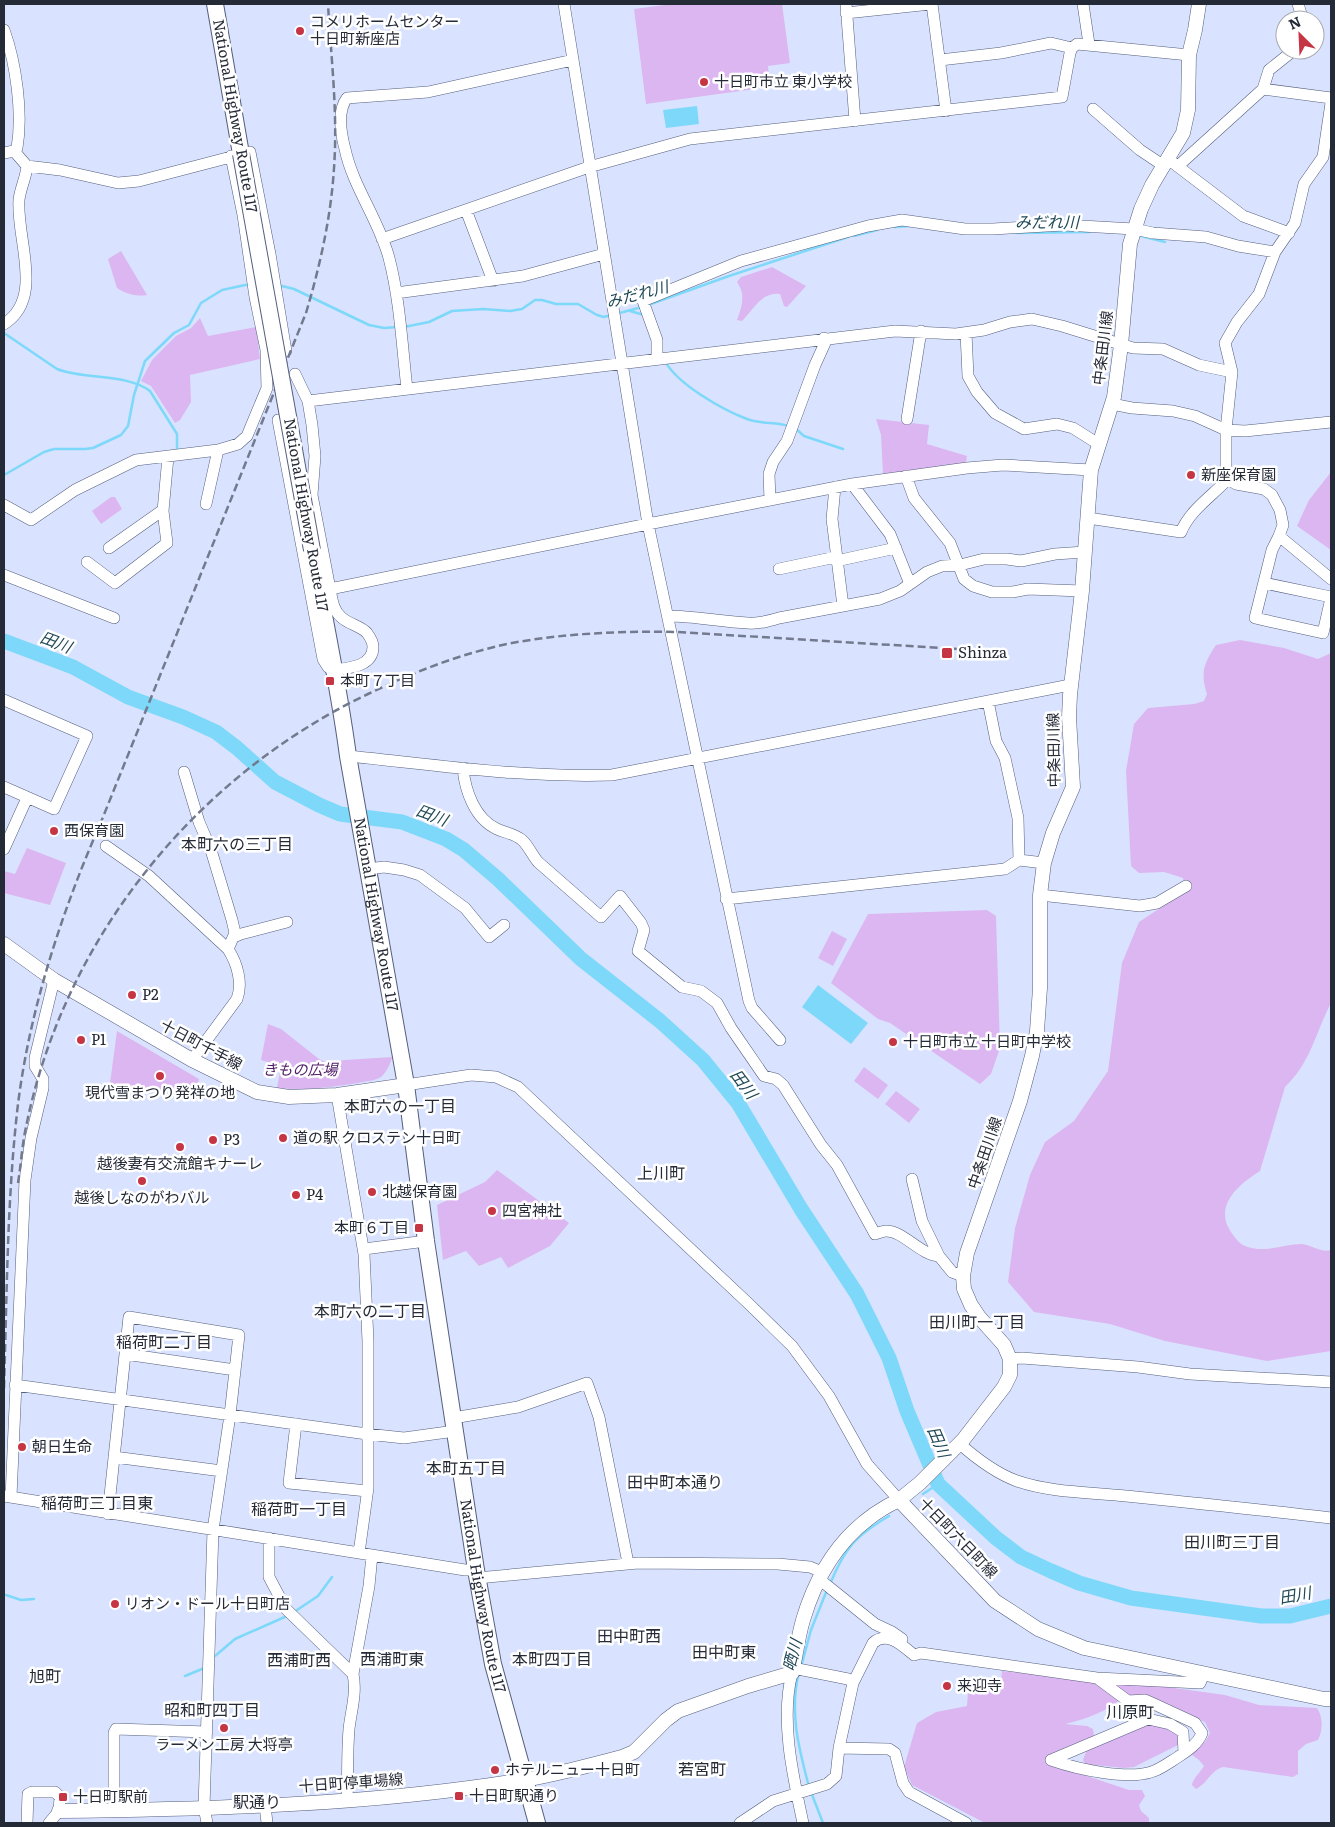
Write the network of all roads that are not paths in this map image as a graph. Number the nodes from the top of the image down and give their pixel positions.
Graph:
1 (215, 4) edge
2 (564, 4) edge
3 (932, 4) edge
4 (1083, 4) edge
5 (1199, 4) edge
6 (846, 8) edge
7 (4, 30) edge
8 (1088, 44) junction
9 (1072, 48) junction
10 (1189, 56) junction
11 (573, 60) junction
12 (940, 60) junction
13 (1282, 60) edge
14 (1263, 89) junction
15 (1331, 98) edge
16 (1331, 103) edge
17 (1093, 109) dead end
18 (946, 111) junction
19 (855, 120) junction
20 (9, 152) edge
21 (236, 155) junction
22 (1170, 164) junction
23 (27, 166) junction
24 (589, 167) junction
25 (466, 210) junction
26 (1134, 229) junction
27 (1289, 233) junction
28 (382, 239) junction
29 (1275, 252) junction
30 (604, 254) junction
31 (493, 281) junction
32 (396, 293) junction
33 (279, 307) junction
34 (259, 312) junction
35 (4, 324) edge
36 (920, 332) junction
37 (966, 333) junction
38 (824, 338) junction
39 (1121, 345) junction
40 (286, 351) dead end
41 (656, 359) junction
42 (623, 364) junction
43 (1232, 372) junction
44 (295, 374) dead end
45 (407, 389) junction
46 (308, 401) junction
47 (1112, 404) junction
48 (907, 419) dead end
49 (278, 420) dead end
50 (1331, 422) edge
51 (1226, 430) junction
52 (313, 432) junction
53 (282, 437) junction
54 (1100, 445) junction
55 (218, 450) junction
56 (168, 457) junction
57 (1091, 470) junction
58 (906, 476) junction
59 (1228, 479) junction
60 (852, 484) junction
61 (835, 487) junction
62 (770, 500) junction
63 (206, 504) dead end
64 (4, 505) edge
65 (163, 510) junction
66 (1088, 518) junction
67 (648, 524) junction
68 (1279, 536) junction
69 (109, 548) dead end
70 (896, 548) junction
71 (1085, 552) junction
72 (836, 559) junction
73 (87, 562) dead end
74 (960, 565) junction
75 (779, 569) dead end
76 (4, 576) edge
77 (1331, 579) edge
78 (1264, 583) junction
79 (910, 584) junction
80 (330, 589) junction
81 (1082, 591) junction
82 (1331, 597) edge
83 (843, 606) junction
84 (668, 616) junction
85 (114, 618) dead end
86 (333, 670) junction
87 (1070, 685) junction
88 (4, 700) edge
89 (988, 701) junction
90 (348, 756) junction
91 (697, 759) junction
92 (463, 768) junction
93 (184, 772) dead end
94 (4, 787) edge
95 (27, 798) junction
96 (106, 846) dead end
97 (4, 848) edge
98 (1019, 860) junction
99 (1044, 863) junction
100 (368, 869) junction
101 (1186, 886) dead end
102 (1040, 895) junction
103 (726, 899) junction
104 (287, 922) dead end
105 (504, 925) dead end
106 (234, 938) junction
107 (4, 944) edge
108 (228, 949) junction
109 (54, 980) junction
110 (780, 1040) dead end
111 (192, 1060) junction
112 (406, 1085) junction
113 (337, 1095) junction
114 (912, 1179) dead end
115 (426, 1240) junction
116 (364, 1249) junction
117 (939, 1256) junction
118 (962, 1276) junction
119 (125, 1354) junction
120 (1010, 1359) junction
121 (235, 1370) junction
122 (1331, 1382) edge
123 (15, 1385) junction
124 (120, 1401) junction
125 (230, 1415) junction
126 (296, 1424) junction
127 (454, 1425) junction
128 (367, 1434) junction
129 (960, 1444) junction
130 (114, 1457) junction
131 (222, 1471) junction
132 (367, 1491) junction
133 (7, 1496) edge
134 (899, 1500) junction
135 (108, 1514) junction
136 (1331, 1518) edge
137 (213, 1530) junction
138 (269, 1538) junction
139 (358, 1554) junction
140 (372, 1555) junction
141 (628, 1563) junction
142 (476, 1574) junction
143 (821, 1575) junction
144 (921, 1653) junction
145 (792, 1670) junction
146 (353, 1674) junction
147 (1204, 1674) junction
148 (1097, 1678) junction
149 (853, 1683) junction
150 (1331, 1699) edge
151 (206, 1732) junction
152 (839, 1748) junction
153 (1184, 1753) junction
154 (524, 1780) junction
155 (805, 1791) junction
156 (347, 1800) junction
157 (265, 1805) junction
158 (204, 1807) junction
159 (114, 1810) junction
160 (59, 1811) junction
161 (26, 1823) edge
162 (49, 1823) edge
163 (207, 1823) edge
164 (267, 1823) edge
165 (536, 1823) edge
166 (740, 1823) edge
167 (803, 1823) edge
168 (966, 1823) edge

1 - 21 highway, National Highway Route 117
2 - 11 street
3 - 6 street
3 - 12 street
4 - 8 street
5 - 10 main road, 中条田川線
6 - 19 street
7 - 20 street
8 - 9 street
8 - 10 street
9 - 12 street
9 - 18 street
10 - 22 main road, 中条田川線
11 - 24 street
11 - 28 street
12 - 18 street
13 - 14 street
14 - 15 street
14 - 22 street
16 - 27 street
17 - 22 street
18 - 19 street
19 - 24 street
20 - 23 street
21 - 23 street
21 - 33 street
21 - 34 street
21 - 86 highway, National Highway Route 117, bridge
22 - 26 main road, 中条田川線
22 - 27 street
23 - 35 street
24 - 25 street
24 - 30 street
25 - 28 street
25 - 31 street
26 - 29 street
26 - 39 main road, 中条田川線
26 - 41 street
27 - 29 street
28 - 32 street
29 - 43 street
30 - 31 street
30 - 42 street
31 - 32 street
32 - 45 street
33 - 34 street
33 - 40 street
34 - 55 street
36 - 37 street
36 - 38 street
36 - 48 street
37 - 39 street
37 - 54 street
38 - 41 street
38 - 62 street
39 - 43 street
39 - 47 main road, 中条田川線
41 - 42 street
42 - 45 street
42 - 67 street
43 - 51 street
44 - 46 street
45 - 46 street
46 - 52 street
47 - 51 street
47 - 54 main road, 中条田川線
49 - 53 street
50 - 51 street
51 - 59 street
52 - 53 street
52 - 80 street
53 - 86 street
54 - 57 main road, 中条田川線
55 - 56 street
55 - 63 street
56 - 64 street
56 - 65 street
57 - 58 street
57 - 66 main road, 中条田川線
58 - 60 street
58 - 74 street
59 - 66 street
59 - 68 street
60 - 61 street
60 - 70 street
61 - 62 street
61 - 72 street
62 - 67 street
65 - 69 street
65 - 73 street
66 - 71 main road, 中条田川線
67 - 80 street
67 - 84 street
68 - 77 street
68 - 78 street
70 - 72 street
70 - 79 street
71 - 74 street
71 - 81 main road, 中条田川線
72 - 75 street
72 - 83 street
74 - 79 street
74 - 81 street
76 - 85 street
78 - 82 street
78 - 82 street
79 - 83 street
80 - 86 street
81 - 87 main road, 中条田川線
83 - 84 street
84 - 91 street
86 - 90 highway, National Highway Route 117
87 - 89 street
87 - 99 main road, 中条田川線
88 - 95 street
89 - 91 street
89 - 98 street
90 - 92 street
90 - 100 highway, National Highway Route 117
91 - 92 street
91 - 103 street
92 - 117 street
93 - 106 street
94 - 95 street
95 - 97 street
96 - 108 street
98 - 99 street
98 - 103 street
99 - 102 main road, 中条田川線
100 - 105 street
100 - 112 highway, National Highway Route 117
101 - 102 street
102 - 118 main road, 中条田川線
103 - 110 street
104 - 106 street
106 - 108 street
107 - 109 main road, 十日町千手線
108 - 111 street
109 - 111 main road, 十日町千手線
109 - 123 street
111 - 113 main road, 十日町千手線
112 - 113 main road, 十日町千手線
112 - 115 highway, National Highway Route 117
112 - 134 street
113 - 116 street
114 - 117 street
115 - 116 street
115 - 127 highway, National Highway Route 117
116 - 128 street
117 - 118 street
118 - 120 main road, 中条田川線
119 - 121 street
119 - 121 street
119 - 124 street
120 - 122 street
120 - 129 main road
121 - 125 street
123 - 124 street
123 - 133 street
124 - 125 street
124 - 130 street
125 - 126 street
125 - 131 street
126 - 128 street
126 - 132 street
127 - 128 street
127 - 141 street
127 - 142 highway, National Highway Route 117
128 - 132 street
129 - 134 main road
129 - 136 street
130 - 131 street
130 - 135 street
131 - 137 street
132 - 139 street
133 - 135 street
134 - 143 main road, 十日町六日町線
134 - 147 main road, 十日町六日町線
135 - 137 street
137 - 138 street
137 - 151 street
138 - 139 street
138 - 146 street
139 - 140 street
140 - 142 street
140 - 146 street
141 - 142 street
141 - 143 street
142 - 154 highway, National Highway Route 117
143 - 144 street
143 - 145 main road, 十日町六日町線
144 - 148 street
144 - 149 street
145 - 149 street
145 - 154 main road
145 - 155 street
146 - 156 street
147 - 148 street
147 - 150 main road, 十日町六日町線
148 - 153 street
149 - 152 street
151 - 158 street
151 - 159 street
152 - 155 street
152 - 168 street
153 - 153 street
154 - 156 main road, 十日町停車場線
154 - 165 highway, National Highway Route 117
155 - 166 street
155 - 167 street
156 - 157 main road, 十日町停車場線
157 - 158 main road, 十日町停車場線
157 - 164 street
158 - 159 main road, 十日町停車場線
158 - 163 street
159 - 160 main road, 十日町停車場線
160 - 161 street
160 - 162 street

